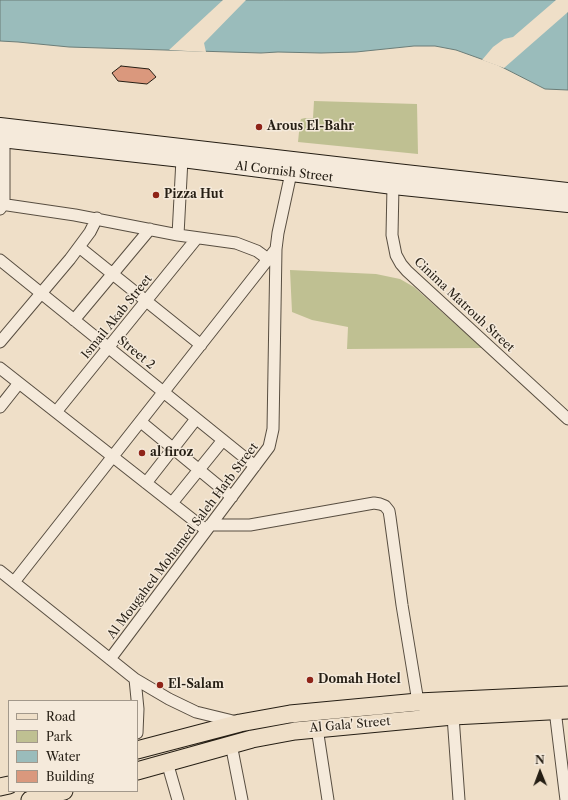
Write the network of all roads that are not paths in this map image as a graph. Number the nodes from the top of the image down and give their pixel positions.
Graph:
1 (2, 135) edge
2 (182, 159) junction
3 (291, 173) junction
4 (393, 186) junction
5 (568, 191) edge
6 (568, 204) edge
7 (1, 206) edge
8 (97, 218) junction
9 (150, 229) junction
10 (178, 235) junction
11 (197, 238) junction
12 (79, 247) junction
13 (276, 249) junction
14 (268, 259) junction
15 (0, 260) edge
16 (112, 274) junction
17 (41, 293) junction
18 (146, 302) junction
19 (74, 320) junction
20 (0, 342) edge
21 (201, 346) junction
22 (108, 348) junction
23 (0, 368) edge
24 (19, 383) junction
25 (164, 392) junction
26 (0, 407) edge
27 (56, 412) junction
28 (196, 419) junction
29 (568, 419) edge
30 (141, 422) junction
31 (223, 440) junction
32 (173, 448) junction
33 (113, 457) junction
34 (255, 466) junction
35 (199, 469) junction
36 (146, 482) junction
37 (232, 496) junction
38 (172, 503) junction
39 (208, 528) junction
40 (0, 571) edge
41 (14, 582) junction
42 (110, 659) junction
43 (135, 679) junction
44 (568, 695) edge
45 (137, 700) edge
46 (418, 702) junction
47 (562, 710) edge
48 (453, 716) junction
49 (240, 723) junction
50 (317, 728) junction
51 (230, 744) junction
52 (138, 750) edge
53 (167, 762) junction
54 (138, 771) edge
55 (60, 792) edge
56 (30, 800) edge
57 (178, 800) edge
58 (242, 800) edge
59 (328, 800) edge
60 (459, 800) edge
61 (566, 800) edge

1 - 2 street, Al Cornish Street
1 - 5 street, Al Cornish Street
1 - 7 street
2 - 3 street, Al Cornish Street
2 - 10 street
3 - 4 street, Al Cornish Street
3 - 13 street, Al Mougahed Mohamed Saleh Harb Street
4 - 6 street, Al Cornish Street
4 - 29 street, Cinima Matrouh Street
7 - 8 street
8 - 9 street
8 - 12 street
9 - 10 street
9 - 16 street
10 - 11 street
11 - 14 street
11 - 18 street, Ismail Akab Street
12 - 16 street
12 - 17 street
13 - 14 street
13 - 34 street, Al Mougahed Mohamed Saleh Harb Street
14 - 21 street
15 - 17 street, Street 2
16 - 18 street
16 - 19 street
17 - 19 street, Street 2
17 - 20 street
18 - 21 street
18 - 22 street, Ismail Akab Street
19 - 22 street, Street 2
21 - 25 street
22 - 25 street, Street 2
22 - 27 street, Ismail Akab Street
23 - 24 street
24 - 26 street
24 - 27 street
25 - 28 street, Street 2
25 - 30 street
27 - 33 street
28 - 31 street, Street 2
28 - 32 street
30 - 32 street
30 - 33 street
31 - 34 street, Street 2
31 - 35 street
32 - 35 street
32 - 36 street
33 - 36 street
33 - 41 street
34 - 37 street, Al Mougahed Mohamed Saleh Harb Street
35 - 37 street
35 - 38 street
36 - 38 street
37 - 39 street, Al Mougahed Mohamed Saleh Harb Street
38 - 39 street
39 - 42 street, Al Mougahed Mohamed Saleh Harb Street
39 - 46 street
40 - 41 street
41 - 42 street
42 - 43 street
43 - 45 street
43 - 49 street
44 - 46 main road, Al Gala' Street
46 - 49 main road, Al Gala' Street
47 - 48 main road, Al Gala' Street
47 - 61 street
48 - 50 main road, Al Gala' Street
48 - 60 street
49 - 52 main road, Al Gala' Street
50 - 51 main road, Al Gala' Street
50 - 59 street
51 - 53 main road, Al Gala' Street
51 - 58 street
53 - 54 main road, Al Gala' Street
53 - 57 street
55 - 56 main road

